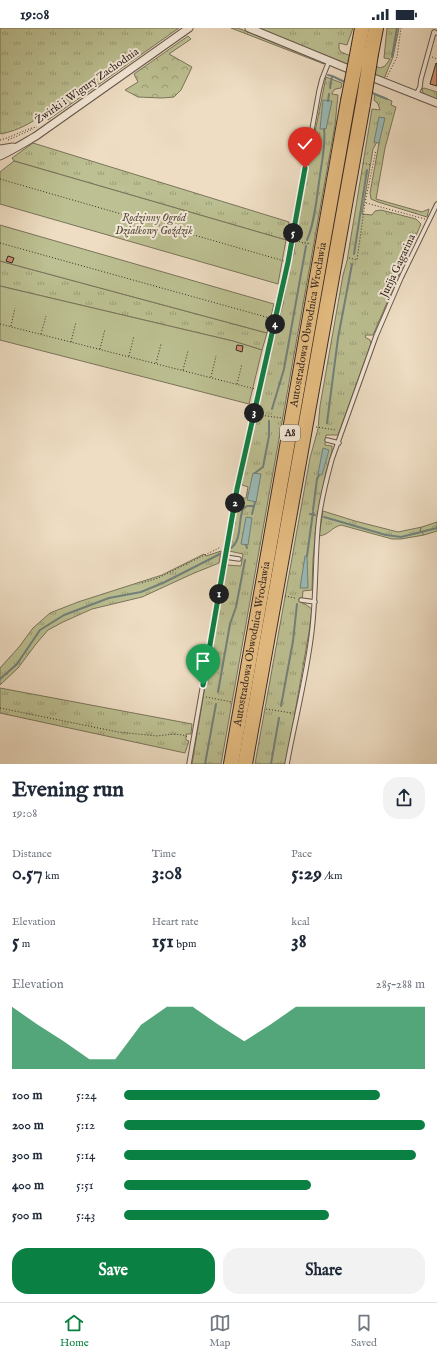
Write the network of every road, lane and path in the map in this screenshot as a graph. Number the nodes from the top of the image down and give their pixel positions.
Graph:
1 (189, 28) edge
2 (249, 28) edge
3 (362, 28) edge
4 (376, 28) edge
5 (402, 28) edge
6 (437, 32) edge
7 (329, 61) junction
8 (383, 82) junction
9 (416, 95) junction
10 (437, 104) edge
11 (49, 126) junction
12 (27, 132) dead end
13 (0, 141) edge
14 (17, 147) junction
15 (0, 149) edge
16 (376, 150) dead end
17 (0, 156) edge
18 (362, 163) dead end
19 (372, 165) junction
20 (0, 179) edge
21 (365, 203) junction
22 (437, 204) edge
23 (429, 220) junction
24 (292, 240) junction
25 (0, 243) edge
26 (311, 244) dead end
27 (348, 258) dead end
28 (283, 260) dead end
29 (15, 308) dead end
30 (46, 316) dead end
31 (270, 319) dead end
32 (76, 322) dead end
33 (0, 324) edge
34 (10, 326) junction
35 (105, 329) dead end
36 (41, 334) junction
37 (134, 336) dead end
38 (71, 342) junction
39 (161, 344) dead end
40 (100, 350) junction
41 (188, 351) dead end
42 (216, 356) dead end
43 (129, 357) junction
44 (156, 364) junction
45 (242, 364) dead end
46 (183, 371) junction
47 (210, 378) junction
48 (237, 385) junction
49 (253, 389) dead end
50 (254, 414) junction
51 (280, 418) dead end
52 (314, 426) dead end
53 (343, 431) junction
54 (327, 440) dead end
55 (339, 443) junction
56 (227, 547) junction
57 (225, 557) junction
58 (239, 559) dead end
59 (142, 584) dead end
60 (284, 596) dead end
61 (301, 600) joint
62 (315, 602) junction
63 (201, 697) junction
64 (233, 702) dead end
65 (0, 708) edge
66 (266, 709) dead end
67 (297, 714) junction
68 (194, 739) junction
69 (189, 764) edge
70 (231, 764) edge
71 (245, 764) edge
72 (287, 764) edge

1 - 11 street, Żwirki i Wigury Zachodnia
2 - 7 street
3 - 70 highway, Autostradowa Obwodnica Wrocławia / A8, bridge
4 - 71 highway, Autostradowa Obwodnica Wrocławia / A8, bridge
5 - 8 path
6 - 9 lane
7 - 8 street
7 - 24 lane
8 - 9 street
9 - 10 street
11 - 13 path
11 - 14 street, Żwirki i Wigury Zachodnia
12 - 13 path
14 - 15 street
14 - 17 street, Żwirki i Wigury Zachodnia
16 - 19 path
18 - 19 path
19 - 21 path
20 - 28 path
21 - 23 path
21 - 27 path
22 - 23 lane, Jurija Gagarina
23 - 53 lane, Jurija Gagarina
24 - 26 path
24 - 50 lane
25 - 31 path
29 - 34 path
30 - 36 path
32 - 38 path
33 - 34 path
34 - 36 path
35 - 40 path
36 - 38 path
37 - 43 path
38 - 40 path
39 - 44 path
40 - 43 path
41 - 46 path
42 - 47 path
43 - 44 path
44 - 46 path
45 - 48 path
46 - 47 path
47 - 48 path
48 - 49 path
50 - 51 path
50 - 56 lane
52 - 53 path
53 - 55 lane, Jurija Gagarina
54 - 55 lane
55 - 62 lane, Jurija Gagarina
56 - 57 lane
56 - 59 path
57 - 58 lane
57 - 63 lane
60 - 61 path
61 - 62 lane
62 - 67 lane, Jurija Gagarina
63 - 64 path
63 - 68 lane
65 - 68 path
66 - 67 path
67 - 72 lane, Jurija Gagarina
68 - 69 lane

